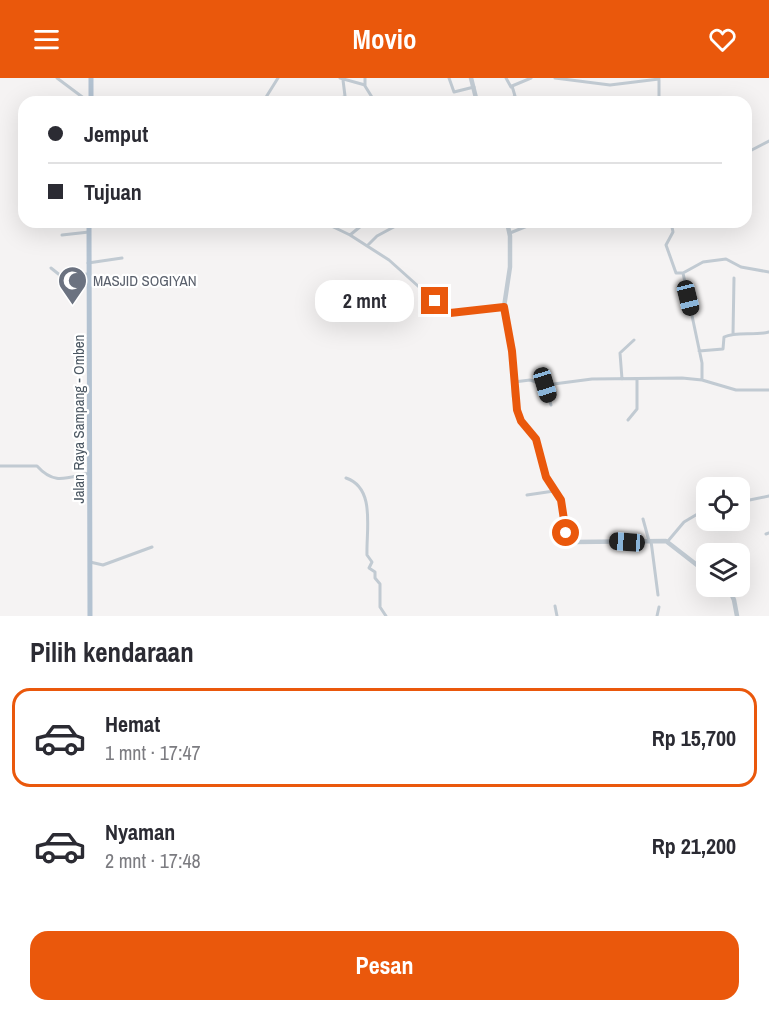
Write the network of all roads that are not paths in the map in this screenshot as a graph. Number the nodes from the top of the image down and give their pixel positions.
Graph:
1 (57, 78) edge
2 (91, 78) edge
3 (278, 78) edge
4 (366, 78) edge
5 (449, 78) edge
6 (471, 78) edge
7 (506, 78) edge
8 (531, 78) edge
9 (555, 78) edge
10 (341, 79) edge
11 (659, 79) edge
12 (365, 85) junction
13 (474, 87) junction
14 (511, 87) junction
15 (82, 96) edge
16 (90, 96) edge
17 (266, 96) edge
18 (345, 96) edge
19 (371, 96) edge
20 (476, 96) edge
21 (515, 96) edge
22 (659, 96) edge
23 (769, 141) edge
24 (752, 150) edge
25 (89, 228) edge
26 (335, 228) edge
27 (359, 228) edge
28 (392, 228) edge
29 (509, 228) edge
30 (522, 228) edge
31 (672, 228) edge
32 (89, 232) junction
33 (510, 233) junction
34 (62, 235) dead end
35 (350, 235) junction
36 (368, 245) junction
37 (122, 258) dead end
38 (88, 263) junction
39 (51, 268) dead end
40 (769, 272) edge
41 (683, 273) junction
42 (88, 274) junction
43 (734, 278) dead end
44 (504, 307) junction
45 (769, 332) edge
46 (733, 334) junction
47 (633, 340) dead end
48 (699, 351) junction
49 (622, 379) junction
50 (637, 379) junction
51 (702, 380) junction
52 (514, 382) junction
53 (545, 385) junction
54 (769, 390) edge
55 (551, 405) dead end
56 (628, 420) dead end
57 (0, 465) edge
58 (90, 473) junction
59 (346, 478) dead end
60 (556, 492) junction
61 (527, 495) dead end
62 (769, 496) edge
63 (750, 500) edge
64 (696, 515) edge
65 (644, 519) dead end
66 (650, 541) junction
67 (668, 542) junction
68 (152, 547) dead end
69 (90, 562) junction
70 (696, 564) edge
71 (658, 595) dead end
72 (734, 597) edge
73 (555, 606) dead end
74 (659, 607) dead end
75 (90, 616) edge
76 (386, 616) edge
77 (557, 616) edge
78 (657, 616) edge
79 (736, 616) edge

1 - 15 street
2 - 16 main road
3 - 17 street
4 - 12 street
5 - 13 street
6 - 13 street
7 - 14 street
8 - 14 street
9 - 11 street
10 - 12 street
10 - 18 street
11 - 22 street
12 - 19 street
13 - 20 street
14 - 21 street
23 - 24 street
25 - 32 main road, Jalan Raya Sampang - Omben
26 - 35 street
27 - 35 street
28 - 36 street
29 - 33 street
30 - 33 street
31 - 41 street
32 - 34 street
32 - 38 main road, Jalan Raya Sampang - Omben
33 - 44 street
35 - 36 street
36 - 44 street
37 - 38 street
38 - 42 main road, Jalan Raya Sampang - Omben
39 - 42 street
40 - 41 street
41 - 48 street
42 - 58 main road, Jalan Raya Sampang - Omben
43 - 46 street
44 - 52 street
45 - 46 street
46 - 48 street
47 - 49 street
48 - 51 street
49 - 50 street
49 - 53 street
50 - 51 street
50 - 56 street
51 - 54 street
52 - 53 street
52 - 60 street
53 - 55 street
57 - 58 street
58 - 69 main road, Jalan Raya Sampang - Omben
59 - 76 street
60 - 61 street
60 - 66 street
62 - 63 street
64 - 67 street
65 - 66 street
66 - 67 street
66 - 71 street
67 - 70 street
68 - 69 street
69 - 75 main road, Jalan Raya Sampang - Omben
72 - 79 street
73 - 77 street
74 - 78 street

